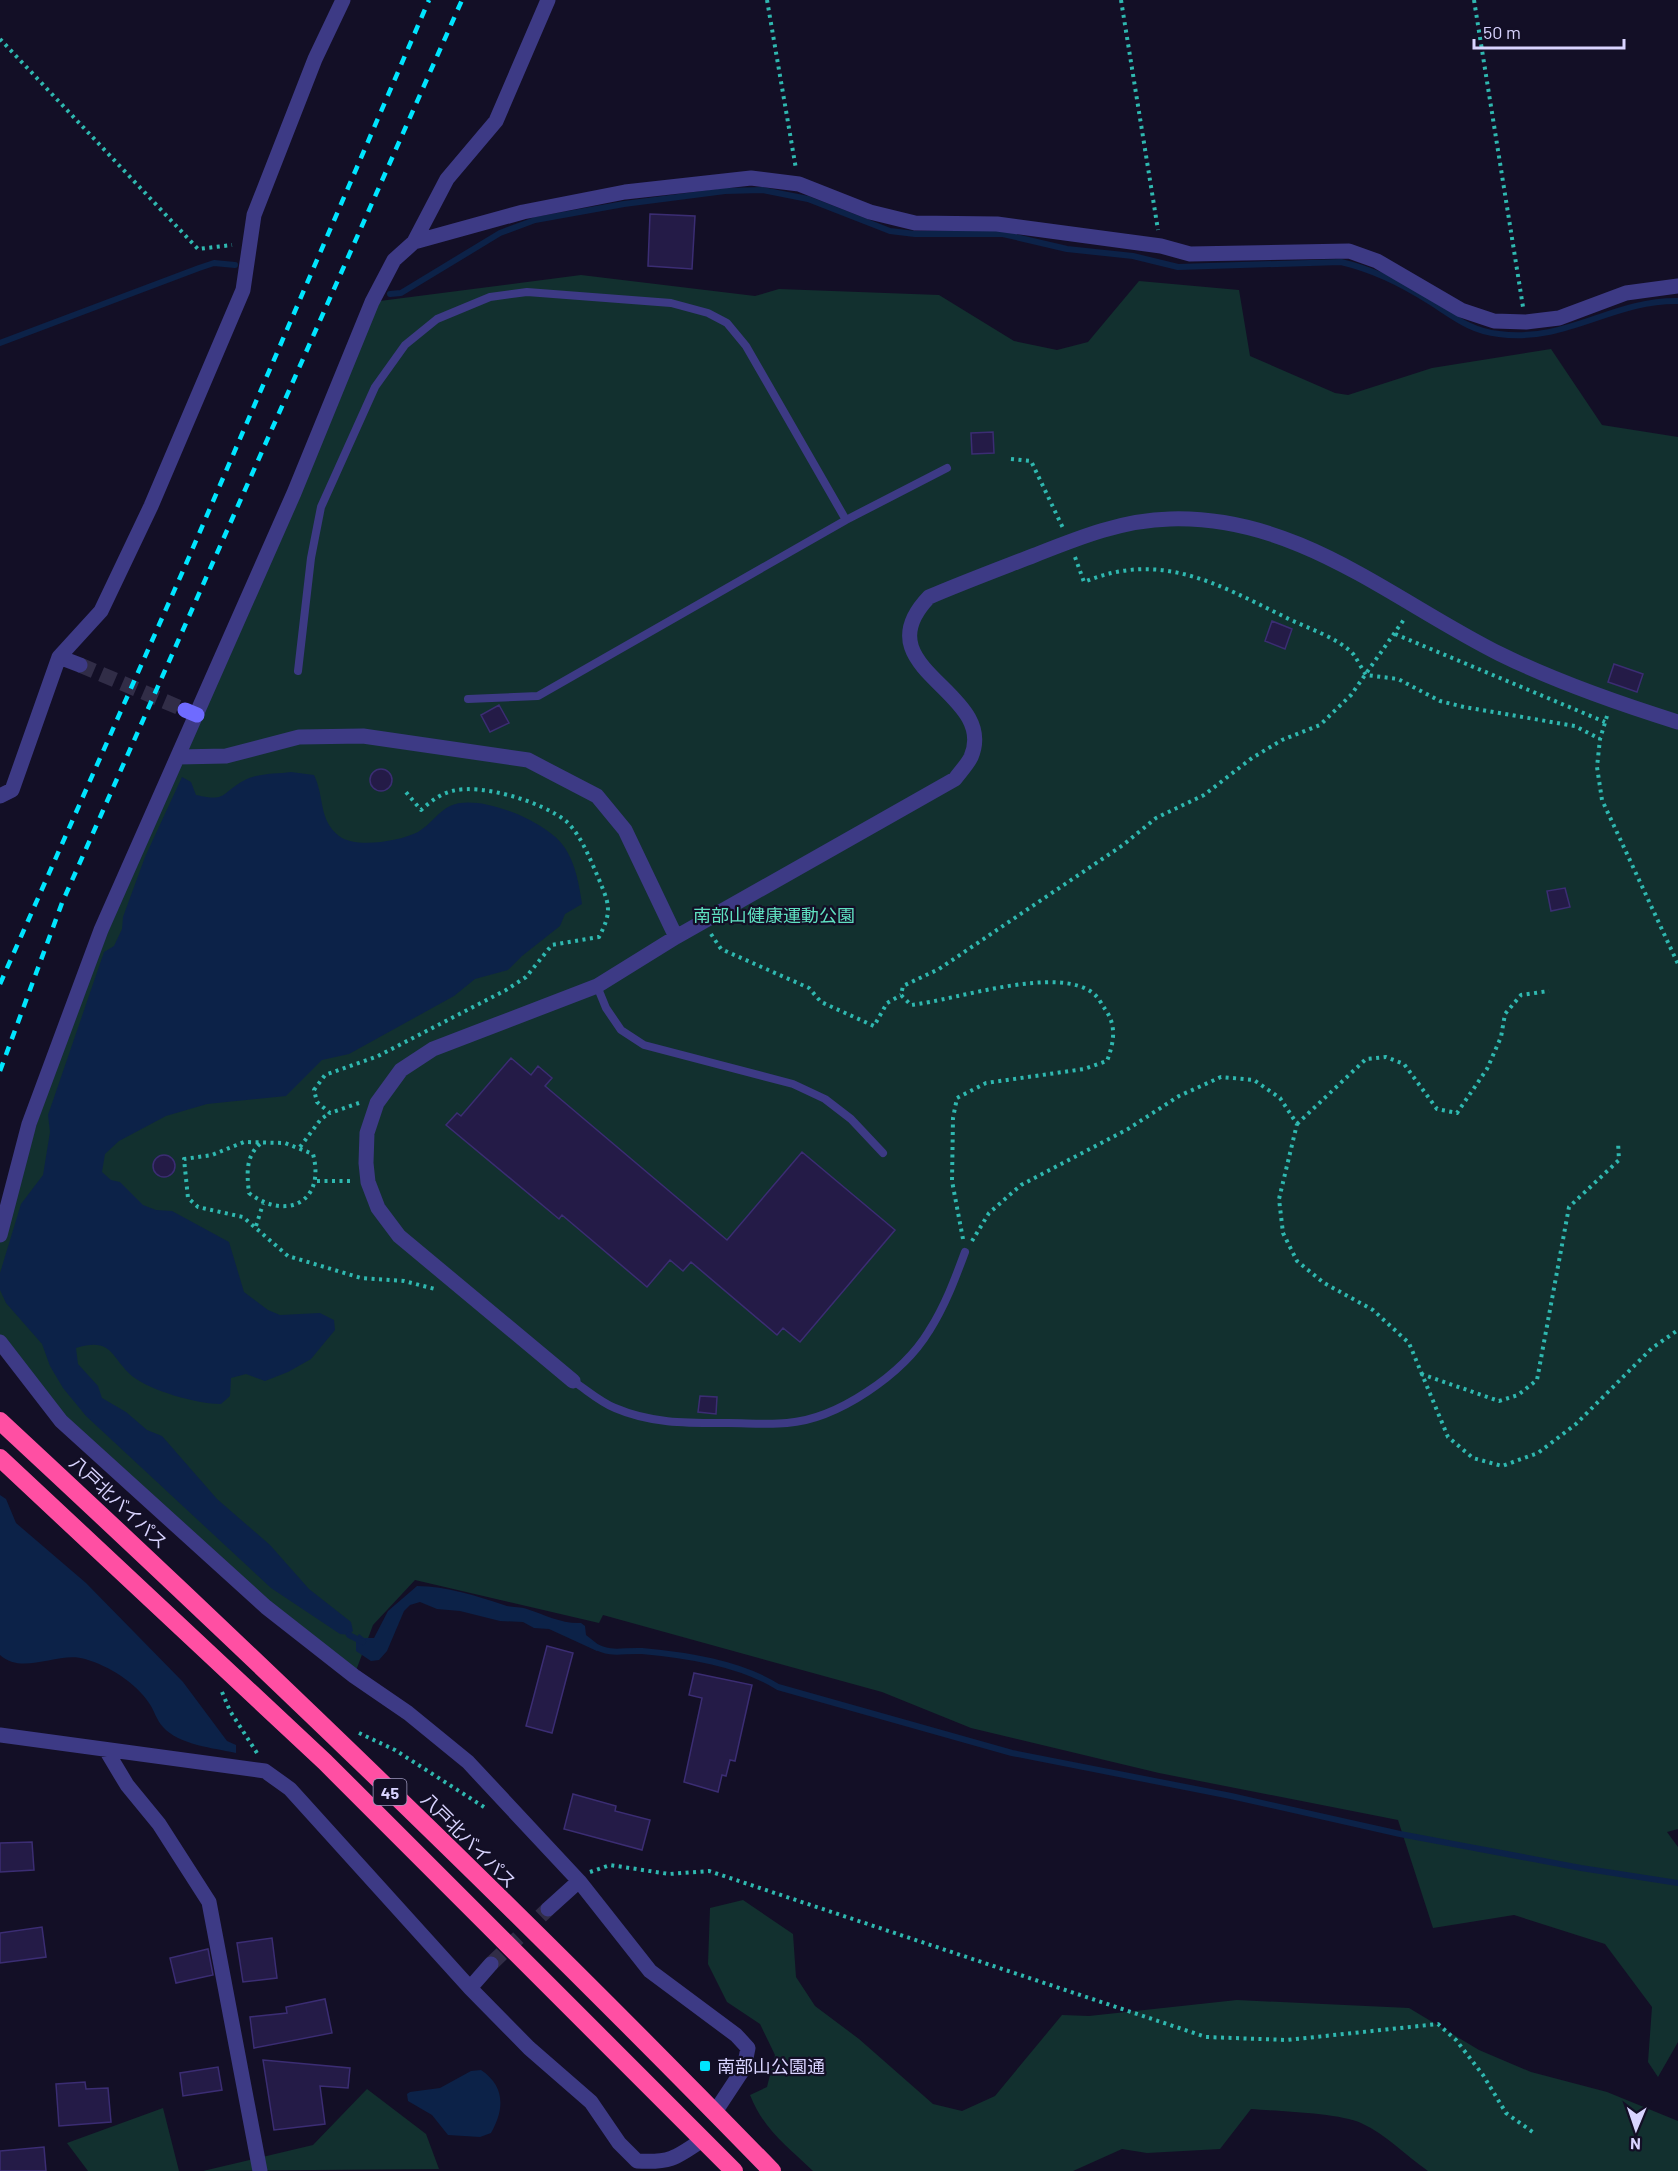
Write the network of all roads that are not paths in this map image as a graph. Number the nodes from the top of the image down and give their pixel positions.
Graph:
1 (343, 0) edge
2 (548, 0) edge
3 (414, 242) junction
4 (1678, 286) edge
5 (947, 468) dead end
6 (846, 520) junction
7 (59, 657) junction
8 (80, 666) tunnel mouth
9 (298, 671) dead end
10 (468, 699) dead end
11 (1678, 722) edge
12 (178, 757) junction
13 (0, 796) edge
14 (676, 937) junction
15 (597, 986) junction
16 (883, 1154) dead end
17 (0, 1235) edge
18 (965, 1252) road end
19 (0, 1342) edge
20 (573, 1381) joint
21 (0, 1421) edge
22 (0, 1458) edge
23 (0, 1735) edge
24 (106, 1750) junction
25 (579, 1881) junction
26 (548, 1910) tunnel mouth
27 (491, 1964) tunnel mouth
28 (470, 1988) junction
29 (715, 2112) junction
30 (702, 2140) junction
31 (260, 2171) edge
32 (734, 2171) edge
33 (772, 2171) edge

1 - 7 street
2 - 3 street
3 - 4 street
3 - 12 street
5 - 6 lane
6 - 9 lane
6 - 10 lane
7 - 8 street
7 - 13 street
11 - 14 street
12 - 14 street
12 - 17 street
14 - 15 street
15 - 16 lane
15 - 20 street
18 - 20 lane
19 - 25 street
21 - 29 highway, 八戸北バイパス / 45
22 - 30 highway, 45
23 - 24 street
24 - 28 street
24 - 31 street
25 - 26 street
25 - 29 street
27 - 28 street
28 - 30 street
29 - 33 highway, 八戸北バイパス / 45
30 - 32 highway, 45

